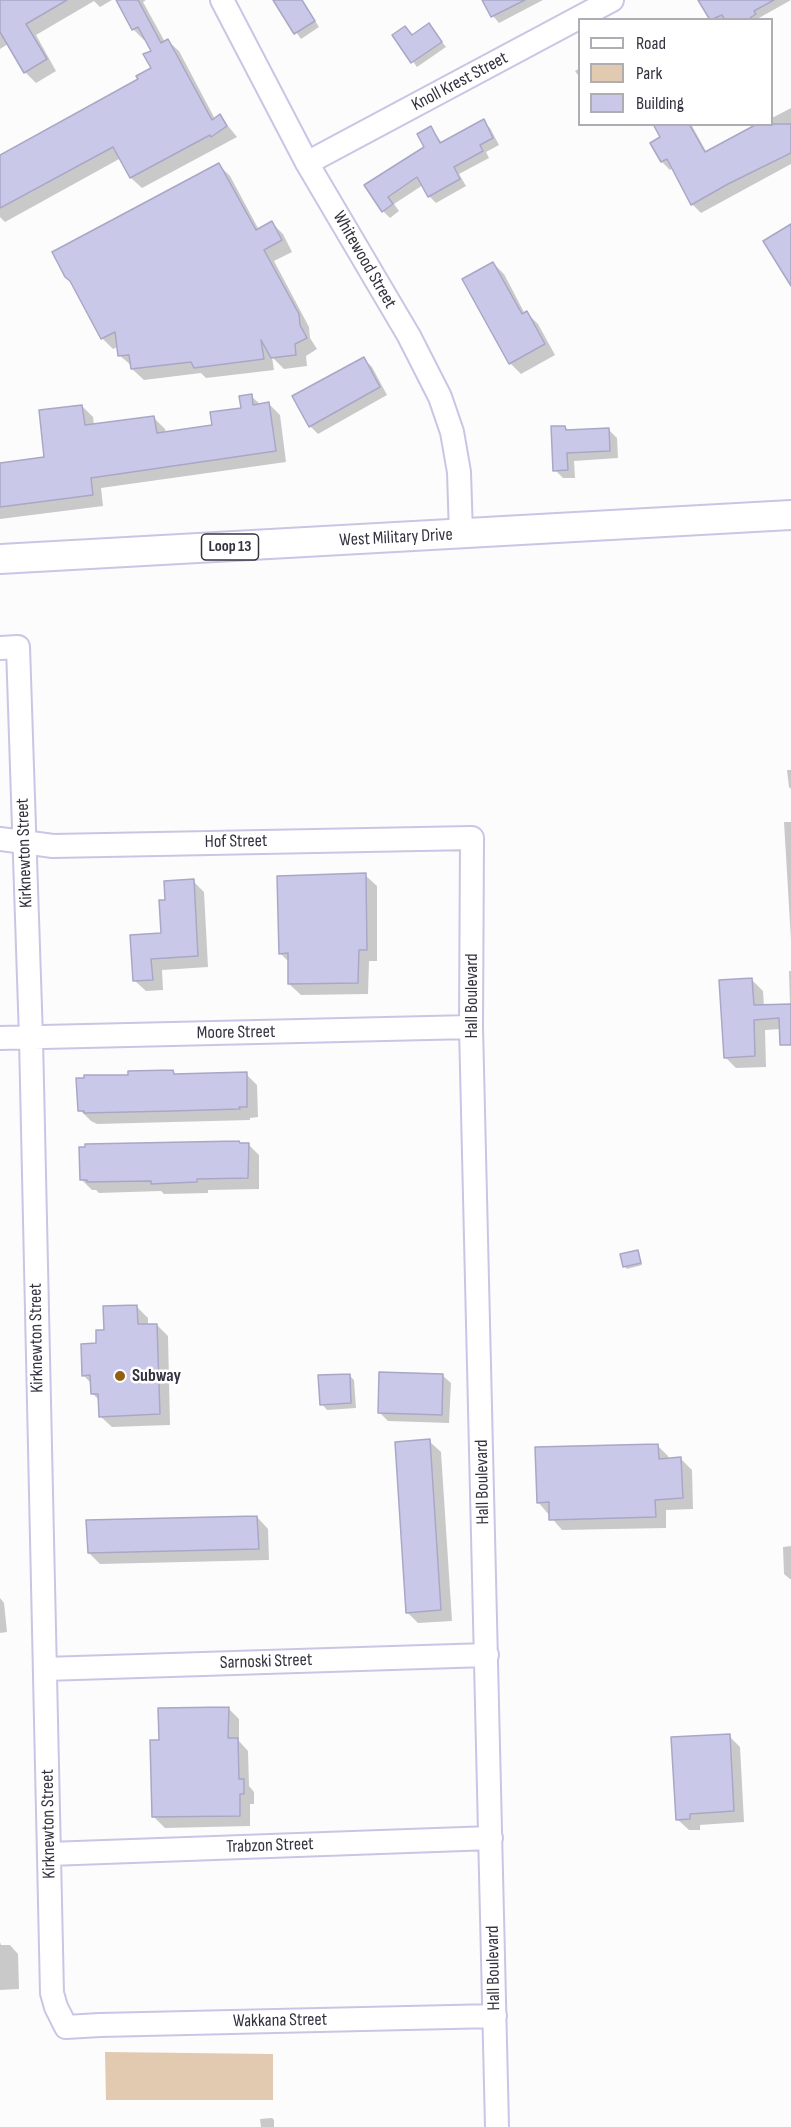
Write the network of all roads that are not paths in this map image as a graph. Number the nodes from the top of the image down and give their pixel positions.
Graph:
1 (222, 0) edge
2 (612, 0) edge
3 (578, 18) edge
4 (578, 18) edge
5 (308, 163) junction
6 (791, 515) edge
7 (461, 534) junction
8 (0, 559) edge
9 (9, 647) edge
10 (472, 837) joint
11 (0, 839) edge
12 (24, 841) junction
13 (471, 1027) junction
14 (0, 1038) edge
15 (31, 1038) junction
16 (487, 1655) junction
17 (45, 1669) junction
18 (491, 1838) junction
19 (49, 1854) junction
20 (495, 2016) junction
21 (66, 2027) joint
22 (497, 2127) edge

1 - 5 street, Whitewood Street
2 - 4 street, Knoll Krest Street
3 - 5 street, Knoll Krest Street
5 - 7 street, Whitewood Street
6 - 7 main road, West Military Drive / Loop 13
7 - 8 main road, West Military Drive / Loop 13
9 - 12 street, Kirknewton Street
10 - 12 street, Hof Street
10 - 13 street, Hall Boulevard
11 - 12 street, Hof Street
12 - 15 street, Kirknewton Street
13 - 15 street, Moore Street
13 - 16 street, Hall Boulevard
14 - 15 street, Moore Street
15 - 17 street, Kirknewton Street
16 - 17 street, Sarnoski Street
16 - 18 street, Hall Boulevard
17 - 19 street, Kirknewton Street
18 - 19 street, Trabzon Street
18 - 20 street, Hall Boulevard
19 - 21 street, Kirknewton Street
20 - 21 street, Wakkana Street
20 - 22 street, Hall Boulevard

